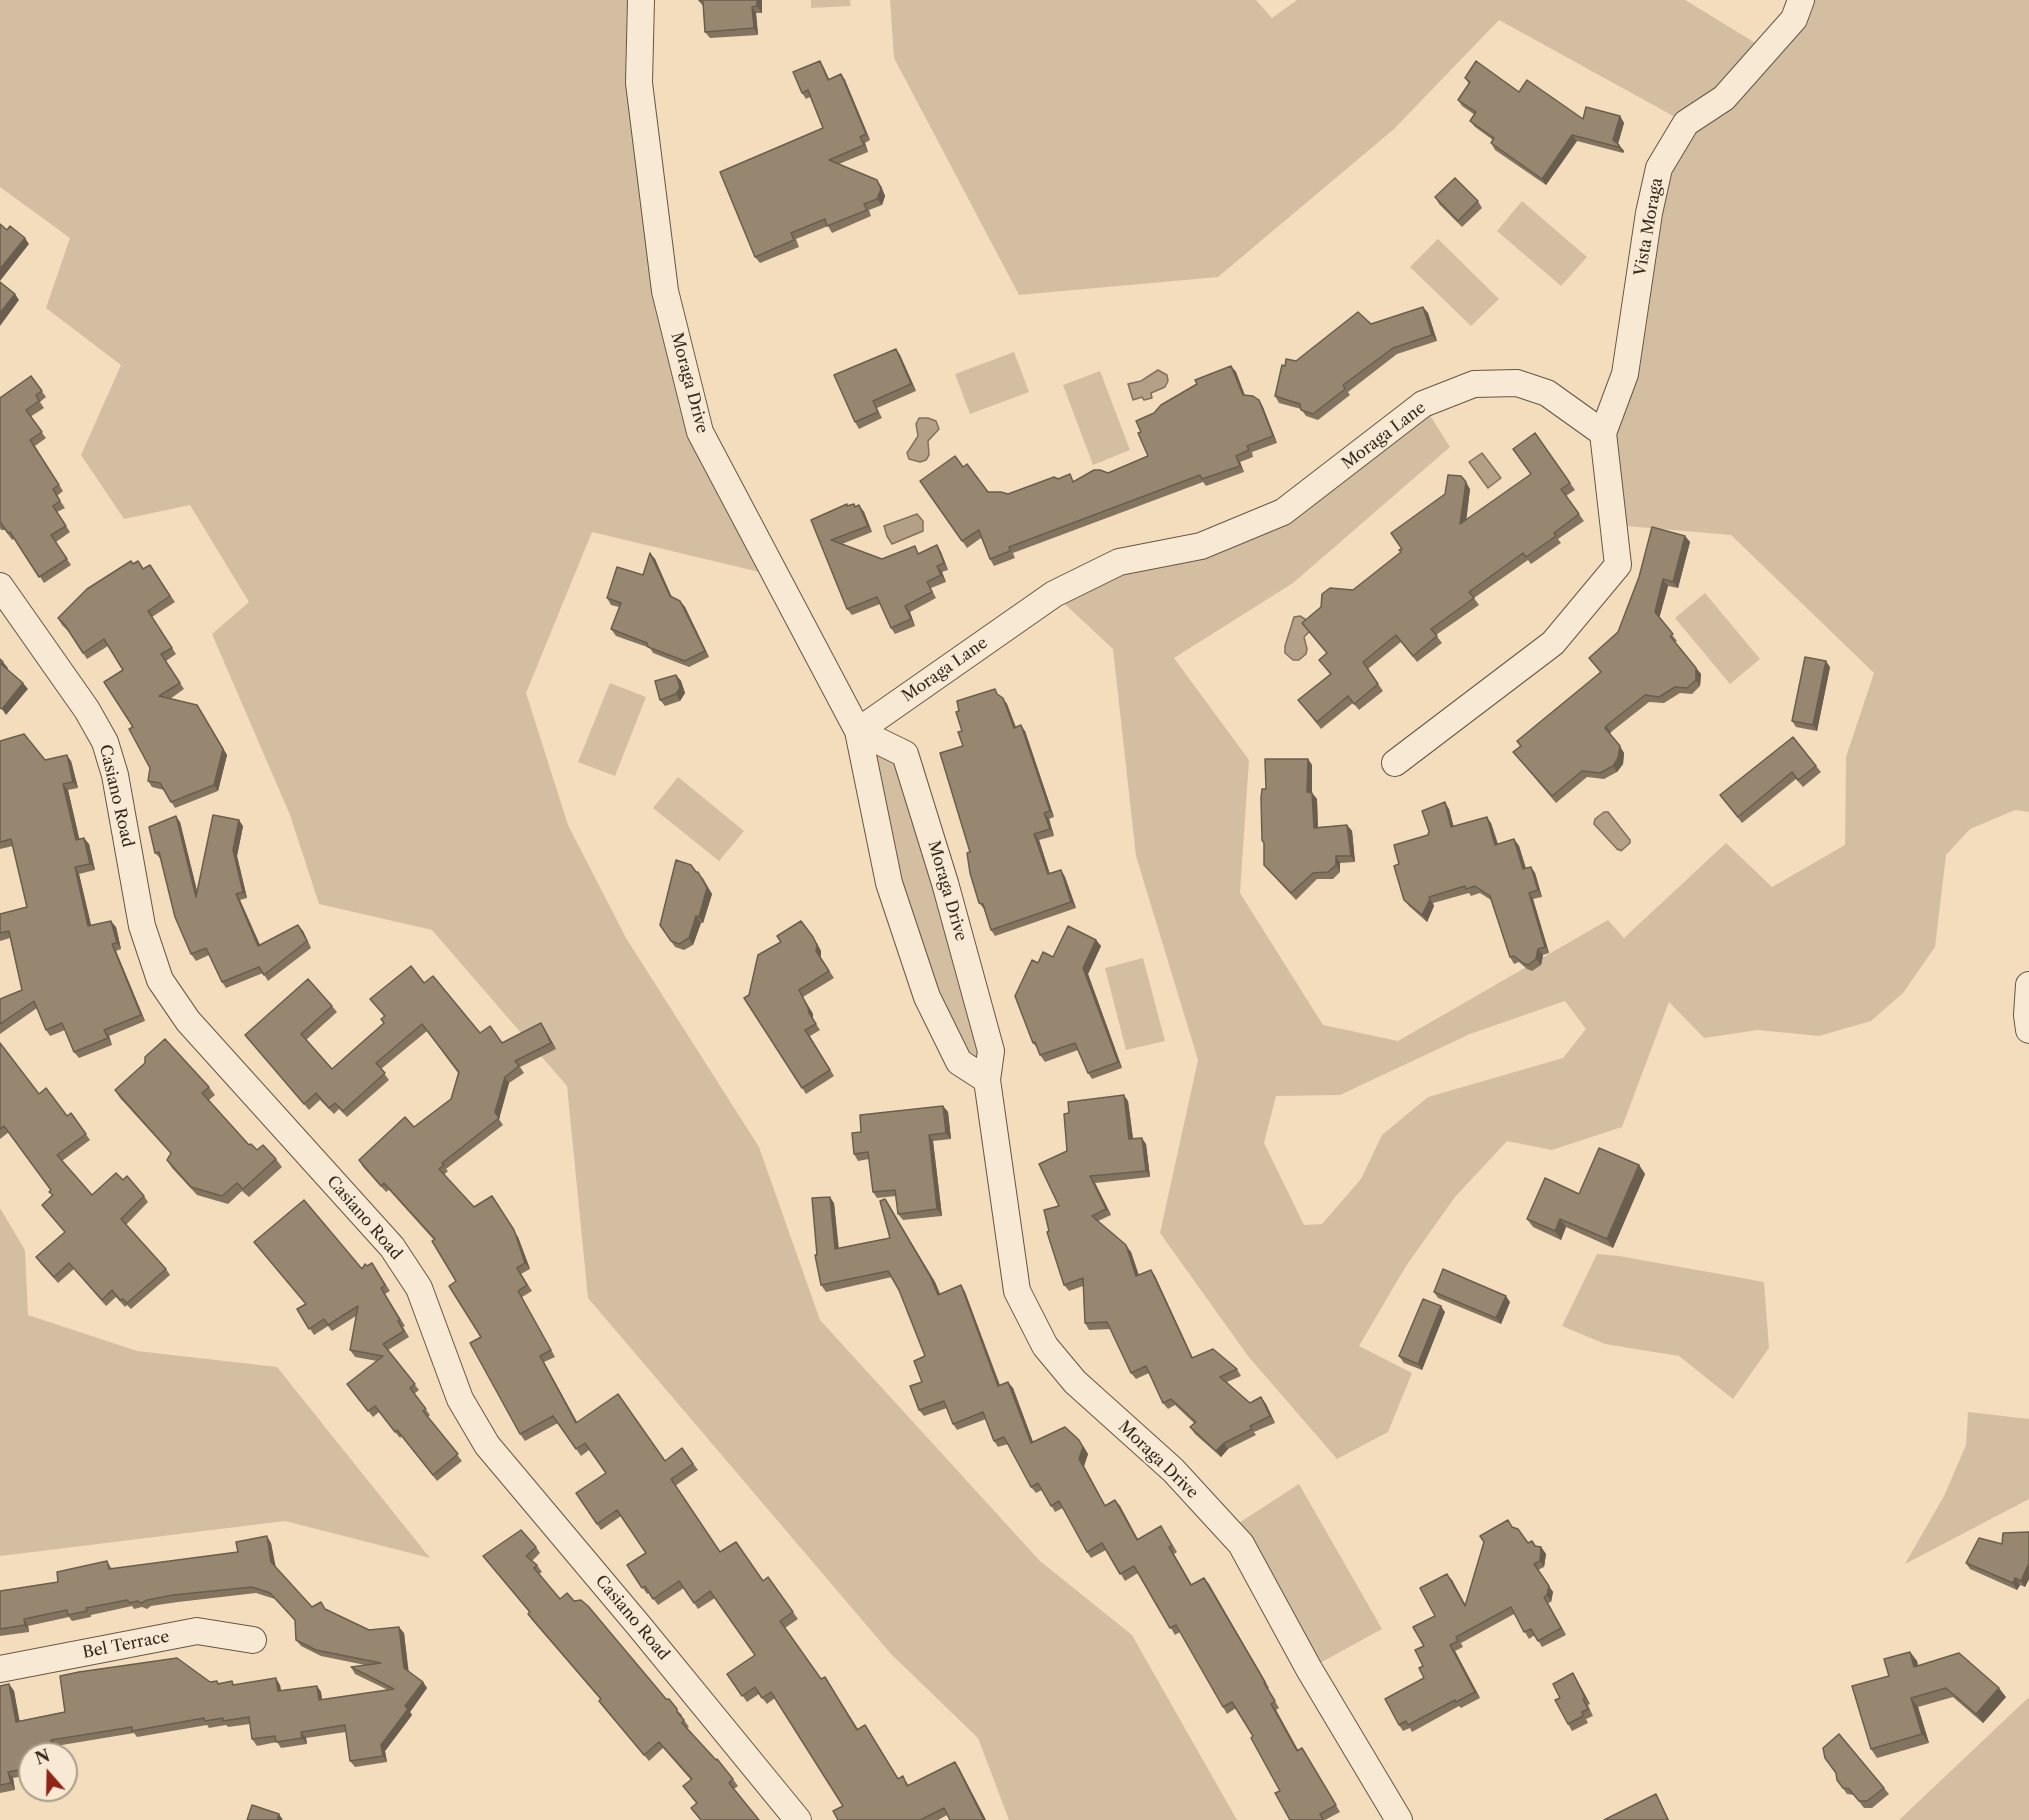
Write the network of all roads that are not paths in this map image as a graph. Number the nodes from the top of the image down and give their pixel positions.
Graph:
1 (640, 0) edge
2 (1801, 0) edge
3 (1603, 433) junction
4 (0, 585) edge
5 (858, 731) junction
6 (1395, 763) dead end
7 (2029, 985) edge
8 (2029, 1030) edge
9 (987, 1080) junction
10 (253, 1640) dead end
11 (0, 1669) edge
12 (798, 1820) edge
13 (1399, 1820) edge

1 - 5 street, Moraga Drive
2 - 3 street, Vista Moraga
3 - 5 street, Moraga Lane
3 - 6 street
4 - 12 street, Casiano Road
5 - 9 street, Moraga Drive
5 - 9 street, Moraga Drive
7 - 8 street
9 - 13 street, Moraga Drive
10 - 11 street, Bel Terrace

